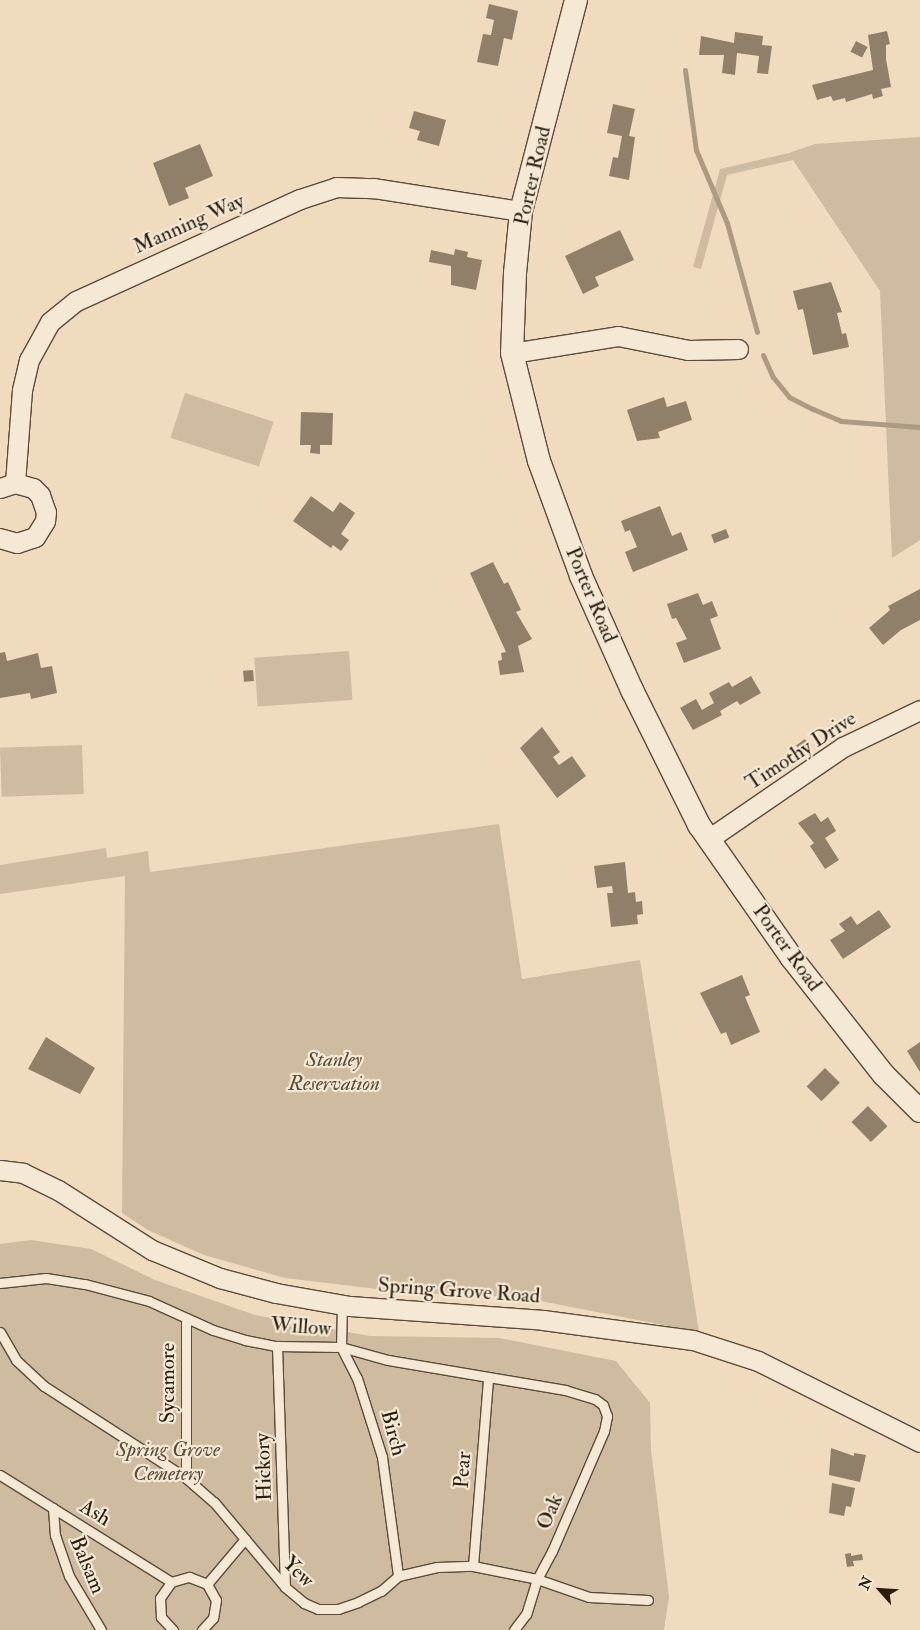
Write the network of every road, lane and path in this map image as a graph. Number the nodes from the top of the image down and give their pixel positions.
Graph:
1 (576, 0) edge
2 (521, 211) junction
3 (738, 349) dead end
4 (512, 353) junction
5 (8, 486) edge
6 (0, 538) edge
7 (920, 710) edge
8 (710, 838) junction
9 (920, 1111) edge
10 (0, 1170) edge
11 (0, 1283) edge
12 (342, 1304) junction
13 (186, 1318) junction
14 (0, 1332) edge
15 (277, 1346) junction
16 (341, 1347) junction
17 (488, 1378) junction
18 (603, 1405) joint
19 (920, 1442) edge
20 (0, 1475) edge
21 (186, 1478) junction
22 (53, 1508) junction
23 (245, 1539) junction
24 (473, 1566) junction
25 (398, 1576) junction
26 (537, 1579) junction
27 (171, 1582) junction
28 (207, 1584) junction
29 (285, 1588) junction
30 (648, 1600) dead end
31 (101, 1630) edge
32 (173, 1630) edge
33 (202, 1630) edge
34 (514, 1630) edge

1 - 2 street, Porter Road
2 - 4 street, Porter Road
2 - 5 street, Manning Way
3 - 4 street
4 - 8 street, Porter Road
5 - 6 street, Manning Way
7 - 8 street, Timothy Drive
8 - 9 street, Porter Road
10 - 12 street, Spring Grove Road
11 - 13 lane, Willow
12 - 16 lane, Birch
12 - 19 street, Spring Grove Road
13 - 15 lane, Willow
13 - 21 lane, Sycamore
14 - 21 lane, Yew
15 - 16 lane, Willow
15 - 29 lane, Hickory
16 - 17 lane, Willow
16 - 25 lane, Birch
17 - 18 lane, Willow
17 - 24 lane, Pear
18 - 26 lane, Oak
20 - 22 lane, Ash
21 - 23 lane, Yew
22 - 27 lane, Ash
22 - 31 lane, Balsam
23 - 28 lane
23 - 29 lane, Yew
24 - 25 lane, Yew
24 - 26 lane, Yew
25 - 29 lane, Yew
26 - 30 lane, Yew
26 - 34 lane, Oak
27 - 28 lane
27 - 32 lane
28 - 33 lane

